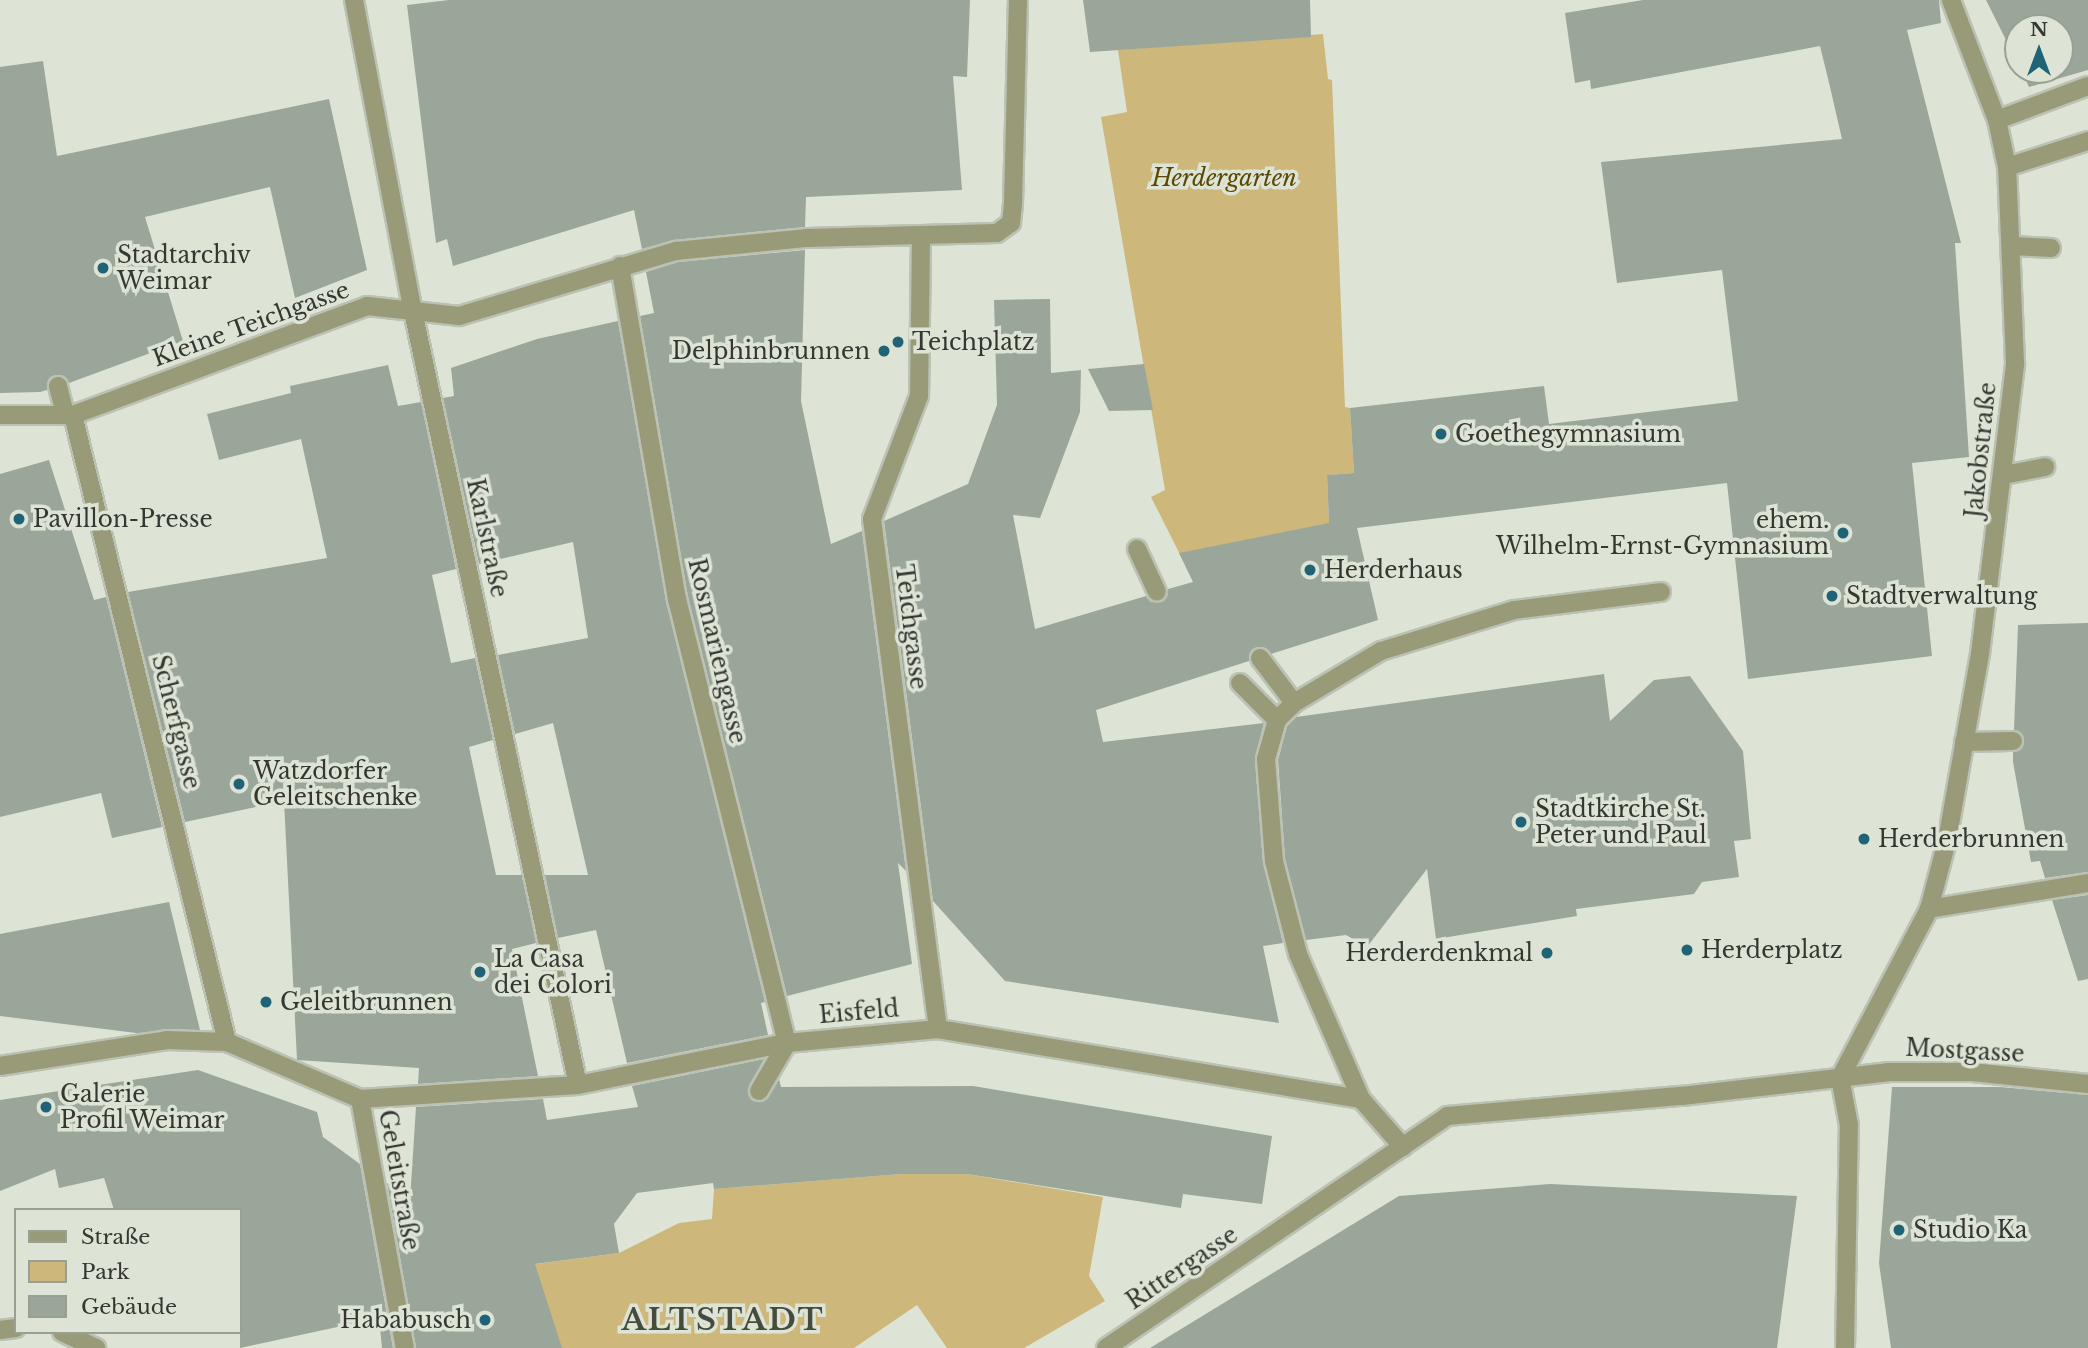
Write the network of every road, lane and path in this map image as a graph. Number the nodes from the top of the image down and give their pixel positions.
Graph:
1 (354, 0) edge
2 (1018, 0) edge
3 (1951, 0) edge
4 (2088, 86) edge
5 (1997, 120) junction
6 (2088, 141) edge
7 (2007, 167) junction
8 (921, 236) junction
9 (2013, 246) junction
10 (2051, 248) dead end
11 (620, 266) junction
12 (413, 311) junction
13 (58, 386) dead end
14 (0, 415) edge
15 (69, 415) junction
16 (2045, 467) dead end
17 (2004, 475) junction
18 (1137, 549) dead end
19 (1157, 592) dead end
20 (1661, 592) dead end
21 (1260, 658) dead end
22 (1240, 683) dead end
23 (1294, 703) junction
24 (1277, 720) junction
25 (2013, 741) dead end
26 (1964, 742) junction
27 (2088, 883) edge
28 (1929, 909) junction
29 (938, 1029) junction
30 (227, 1042) junction
31 (787, 1043) junction
32 (0, 1066) edge
33 (1840, 1078) junction
34 (2088, 1084) edge
35 (578, 1085) junction
36 (759, 1091) dead end
37 (360, 1099) junction
38 (1361, 1099) junction
39 (1402, 1147) junction
40 (66, 1334) edge
41 (97, 1348) edge
42 (405, 1348) edge
43 (1106, 1348) edge
44 (1845, 1348) edge

1 - 12 street, Karlstraße
2 - 8 street
3 - 5 street, Jakobstraße
4 - 5 street
5 - 7 street, Jakobstraße
6 - 7 street
7 - 9 street, Jakobstraße
8 - 11 street, Kleine Teichgasse
8 - 29 street, Teichgasse
9 - 10 street
9 - 17 street, Jakobstraße
11 - 12 street, Kleine Teichgasse
11 - 31 street, Rosmariengasse
12 - 15 street, Kleine Teichgasse
12 - 35 street, Karlstraße
13 - 15 street, Scherfgasse
14 - 15 street, Kleine Teichgasse
15 - 30 street, Scherfgasse
16 - 17 street
17 - 26 street, Jakobstraße
18 - 19 street
20 - 23 street
21 - 23 street
22 - 24 street
23 - 24 street
24 - 38 street
25 - 26 street
26 - 28 street, Jakobstraße
27 - 28 street
28 - 33 street
29 - 31 street, Eisfeld
29 - 38 street, Eisfeld
30 - 32 street, Geleitstraße
30 - 37 street, Geleitstraße
31 - 35 street, Eisfeld
31 - 36 street
33 - 34 street, Mostgasse
33 - 39 street
33 - 44 street
35 - 37 street, Eisfeld
37 - 42 street, Geleitstraße
38 - 39 street
39 - 43 street, Rittergasse
40 - 41 street

